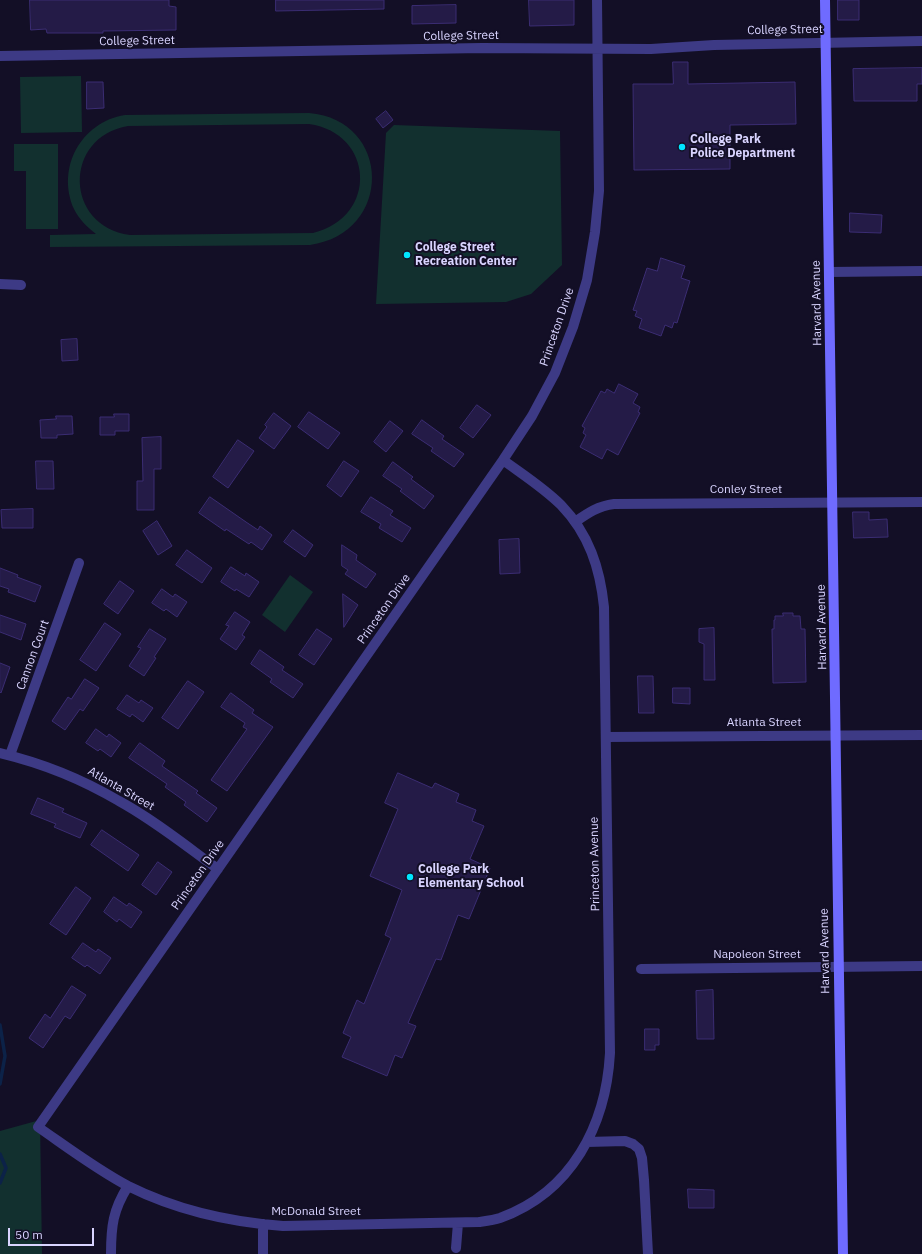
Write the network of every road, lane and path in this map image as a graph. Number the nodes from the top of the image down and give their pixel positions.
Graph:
1 (596, 0) edge
2 (825, 0) edge
3 (922, 41) edge
4 (826, 42) junction
5 (597, 49) junction
6 (0, 56) edge
7 (922, 271) edge
8 (829, 272) junction
9 (0, 284) edge
10 (21, 285) dead end
11 (503, 460) junction
12 (922, 502) edge
13 (833, 503) junction
14 (574, 522) junction
15 (79, 563) dead end
16 (922, 735) edge
17 (606, 736) junction
18 (836, 736) junction
19 (0, 753) edge
20 (10, 755) junction
21 (218, 868) junction
22 (922, 966) edge
23 (838, 967) junction
24 (641, 969) dead end
25 (38, 1127) joint
26 (587, 1142) junction
27 (128, 1186) junction
28 (458, 1223) junction
29 (263, 1224) junction
30 (456, 1248) dead end
31 (111, 1254) edge
32 (263, 1254) edge
33 (648, 1254) edge
34 (842, 1254) edge

1 - 5 street
2 - 4 street, Harvard Avenue
3 - 4 street, College Street
4 - 5 street, College Street
4 - 8 street, Harvard Avenue
5 - 6 street, College Street
5 - 11 street, Princeton Drive
7 - 8 street
8 - 13 street, Harvard Avenue
9 - 10 street
11 - 14 street, Princeton Avenue
11 - 21 street, Princeton Drive
12 - 13 street, Conley Street
13 - 14 street, Conley Street
13 - 18 street, Harvard Avenue
14 - 17 street, Princeton Avenue
15 - 20 street, Cannon Court
16 - 18 street, Atlanta Street
17 - 18 street, Atlanta Street
17 - 26 street, Princeton Avenue
18 - 23 street, Harvard Avenue
19 - 20 street, Atlanta Street
20 - 21 street, Atlanta Street
21 - 25 street, Princeton Drive
22 - 23 street, Napoleon Street
23 - 24 street, Napoleon Street
23 - 34 street, Harvard Avenue
25 - 27 street, McDonald Street
26 - 28 street, McDonald Street
26 - 33 street
27 - 29 street, McDonald Street
27 - 31 street
28 - 29 street, McDonald Street
28 - 30 street
29 - 32 street

